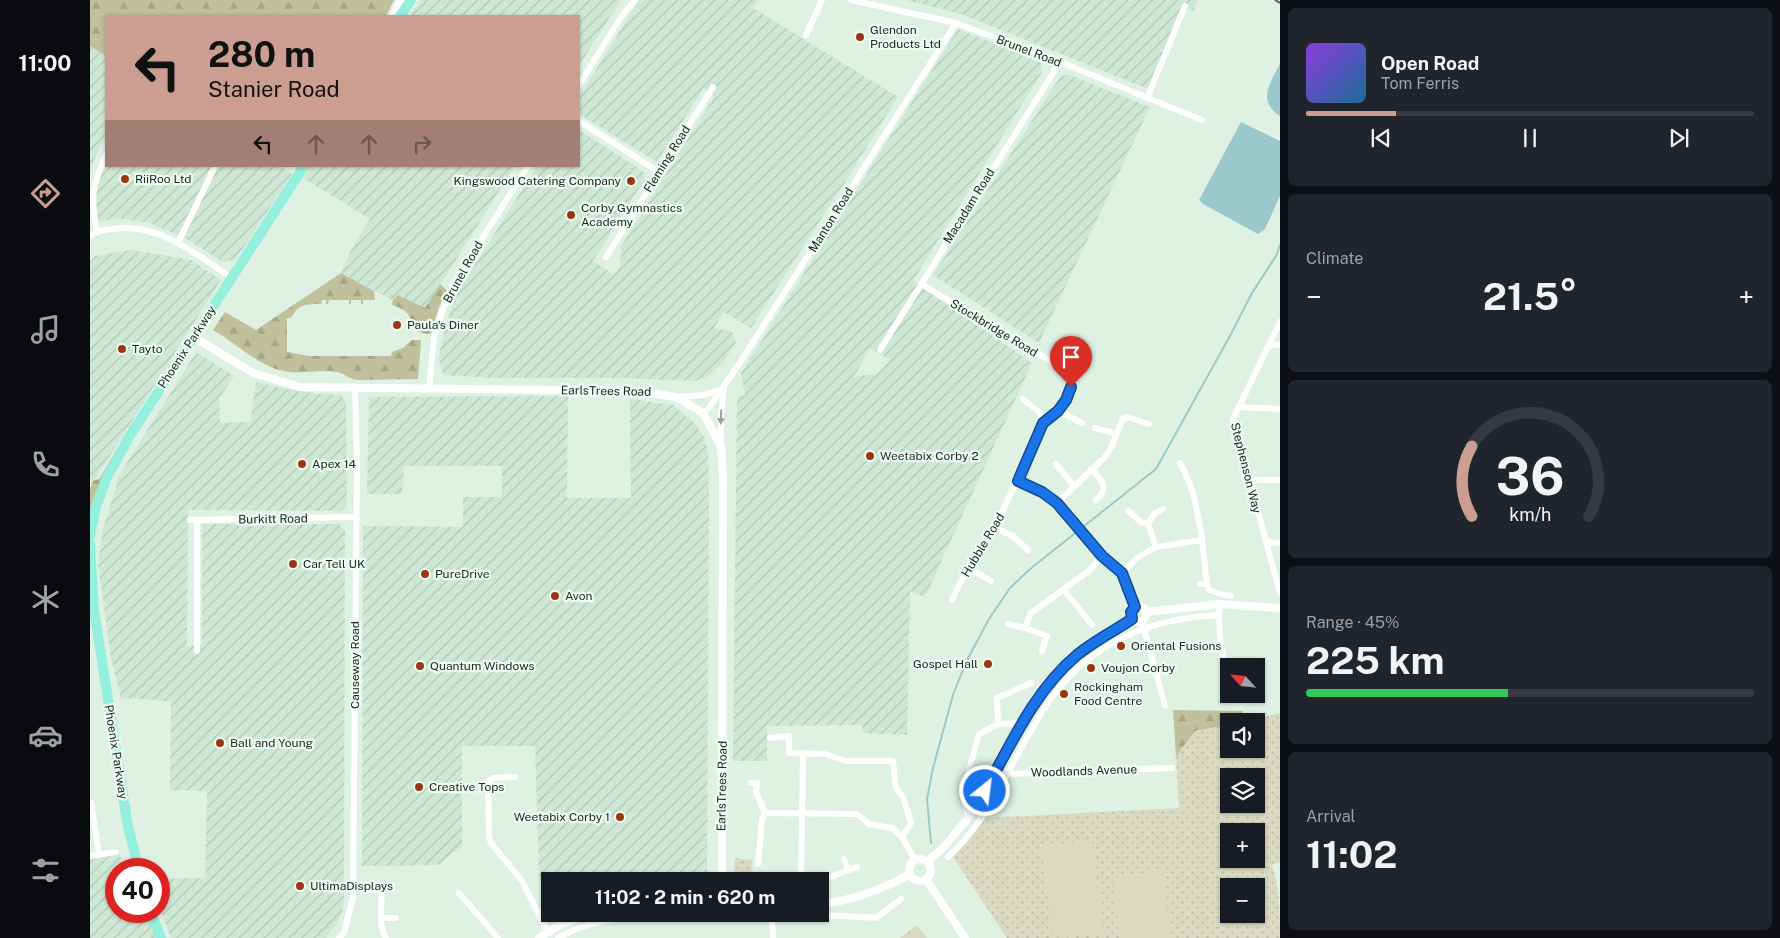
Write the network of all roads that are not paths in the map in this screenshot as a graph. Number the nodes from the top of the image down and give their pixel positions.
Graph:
1 (401, 0) edge
2 (411, 0) edge
3 (635, 0) edge
4 (822, 0) edge
5 (851, 0) edge
6 (1185, 6) dead end
7 (394, 15) edge
8 (401, 15) edge
9 (956, 23) junction
10 (806, 35) dead end
11 (1060, 62) junction
12 (580, 83) edge
13 (713, 87) dead end
14 (1147, 98) junction
15 (1202, 120) dead end
16 (580, 123) edge
17 (105, 157) edge
18 (215, 167) edge
19 (303, 167) edge
20 (527, 167) edge
21 (659, 172) junction
22 (97, 231) junction
23 (90, 236) edge
24 (178, 243) junction
25 (606, 257) dead end
26 (232, 278) junction
27 (921, 284) junction
28 (1280, 322) edge
29 (192, 336) junction
30 (1270, 344) junction
31 (1280, 345) edge
32 (880, 350) dead end
33 (1067, 371) dead end
34 (1071, 387) dead end
35 (355, 388) junction
36 (724, 388) junction
37 (429, 389) junction
38 (676, 396) junction
39 (1023, 399) dead end
40 (1238, 408) junction
41 (1280, 409) edge
42 (1058, 411) junction
43 (703, 413) junction
44 (1043, 423) junction
45 (1082, 423) dead end
46 (1149, 424) dead end
47 (1095, 428) dead end
48 (1116, 434) junction
49 (721, 446) junction
50 (1180, 463) dead end
51 (1056, 464) dead end
52 (1091, 468) junction
53 (1248, 480) junction
54 (1280, 480) edge
55 (1018, 481) junction
56 (1074, 486) junction
57 (1096, 500) dead end
58 (1057, 503) junction
59 (1163, 509) dead end
60 (1128, 511) dead end
61 (356, 517) junction
62 (1148, 524) junction
63 (995, 528) junction
64 (90, 536) edge
65 (1202, 540) junction
66 (1266, 542) junction
67 (1280, 543) edge
68 (90, 544) edge
69 (1156, 547) junction
70 (1028, 550) dead end
71 (1102, 556) junction
72 (967, 569) junction
73 (1122, 573) junction
74 (991, 581) dead end
75 (1064, 590) junction
76 (1280, 593) edge
77 (1231, 596) dead end
78 (952, 600) dead end
79 (1220, 604) junction
80 (1135, 607) junction
81 (1280, 608) edge
82 (1146, 612) junction
83 (1219, 615) junction
84 (1132, 619) junction
85 (1008, 624) dead end
86 (1092, 625) dead end
87 (1143, 625) junction
88 (1025, 628) junction
89 (1085, 650) junction
90 (197, 651) dead end
91 (1042, 651) dead end
92 (1091, 658) junction
93 (1223, 658) edge
94 (1030, 683) dead end
95 (1165, 706) dead end
96 (1023, 723) junction
97 (998, 724) junction
98 (770, 738) dead end
99 (803, 754) junction
100 (998, 767) junction
101 (1172, 768) dead end
102 (1008, 773) junction
103 (515, 777) dead end
104 (757, 783) dead end
105 (91, 803) edge
106 (765, 813) junction
107 (803, 813) junction
108 (968, 818) junction
109 (902, 837) junction
110 (116, 852) dead end
111 (99, 854) junction
112 (90, 856) edge
113 (948, 857) dead end
114 (136, 858) edge
115 (844, 859) dead end
116 (915, 860) junction
117 (927, 862) junction
118 (758, 864) dead end
119 (857, 867) dead end
120 (848, 870) junction
121 (722, 872) edge
122 (801, 872) edge
123 (910, 874) junction
124 (829, 878) edge
125 (926, 880) junction
126 (369, 890) dead end
127 (458, 893) dead end
128 (901, 899) dead end
129 (829, 903) edge
130 (829, 914) edge
131 (382, 918) junction
132 (396, 918) dead end
133 (569, 922) edge
134 (598, 922) edge
135 (771, 922) edge
136 (155, 923) edge
137 (548, 932) junction
138 (161, 938) edge
139 (339, 938) edge
140 (386, 938) edge
141 (498, 938) edge
142 (539, 938) edge
143 (558, 938) edge
144 (772, 938) edge
145 (965, 938) edge

1 - 7 street
2 - 8 main road
3 - 12 street
4 - 10 street
5 - 9 street, Brunel Road
6 - 14 street
9 - 11 street, Brunel Road
9 - 36 street, Manton Road
11 - 14 street, Brunel Road
11 - 27 street, Macadam Road
13 - 21 street, Fleming Road
14 - 15 street, Brunel Road
16 - 21 street
17 - 22 street
18 - 24 street
19 - 26 main road, Phoenix Parkway
20 - 37 street, Brunel Road
21 - 25 street, Fleming Road
22 - 23 street
22 - 24 street
24 - 26 street
26 - 29 main road, Phoenix Parkway
27 - 32 street, Macadam Road
27 - 33 street, Stockbridge Road
28 - 30 street, Stephenson Way
29 - 35 street, EarlsTrees Road
29 - 64 main road, Phoenix Parkway
30 - 31 street
30 - 40 street, Stephenson Way
34 - 42 street, Hubble Road
35 - 37 street, EarlsTrees Road
35 - 61 street, Causeway Road
36 - 38 street
36 - 43 street, Manton Road
36 -> 49 street
37 - 38 street, EarlsTrees Road
38 - 43 street, EarlsTrees Road
39 - 44 street
40 - 41 street
40 - 53 street, Stephenson Way
42 - 44 street, Hubble Road
42 - 45 street
43 - 49 street, EarlsTrees Road
44 - 55 street, Hubble Road
46 - 48 street
47 - 48 street
48 - 52 street
49 - 121 street, EarlsTrees Road
50 - 65 street
51 - 56 street
52 - 56 street
52 - 57 street
53 - 54 street
53 - 66 street, Stephenson Way
55 - 58 street
55 - 63 street, Hubble Road
56 - 58 street
58 - 71 street
59 - 62 street
60 - 62 street
61 - 90 street, Burkitt Road
61 - 139 street, Causeway Road
62 - 69 street
63 - 70 street
63 - 72 street, Hubble Road
65 - 69 street
65 - 77 street
66 - 67 street
66 - 76 street, Stephenson Way
68 - 114 main road, Phoenix Parkway
69 - 73 street
71 - 73 street
71 - 75 street
72 - 74 street
72 - 78 street, Hubble Road
73 - 80 street
75 - 86 street
75 - 88 street
79 - 81 street
79 - 82 street
79 - 83 street
80 - 82 street
80 - 84 street
82 - 87 street
83 - 87 street
83 - 93 street
84 - 87 street
84 - 89 street
85 - 88 street
87 - 92 street
87 - 95 street
88 - 91 street
89 - 92 street
89 - 96 street
92 - 102 street
94 - 97 street
96 - 97 street
96 - 100 street
97 - 108 street
98 - 99 street
99 - 107 street
99 - 109 street
100 - 102 street
100 - 108 street
101 - 102 street, Woodlands Avenue
102 - 113 street
103 - 137 street
104 - 106 street
105 - 111 street
106 - 107 street
106 - 118 street
107 - 109 street
107 - 122 street
108 - 117 street
109 - 116 street
110 - 111 street
111 - 112 street
115 - 120 street
116 - 117 street
116 - 123 street
117 - 125 street
119 - 120 street
120 - 124 street
123 - 125 street
123 - 129 street
125 - 145 street
126 - 131 street
127 - 141 street
128 - 130 street
131 - 132 street
131 - 140 street
133 - 137 street
134 - 143 street
135 - 144 street
136 - 138 main road
137 - 142 street

